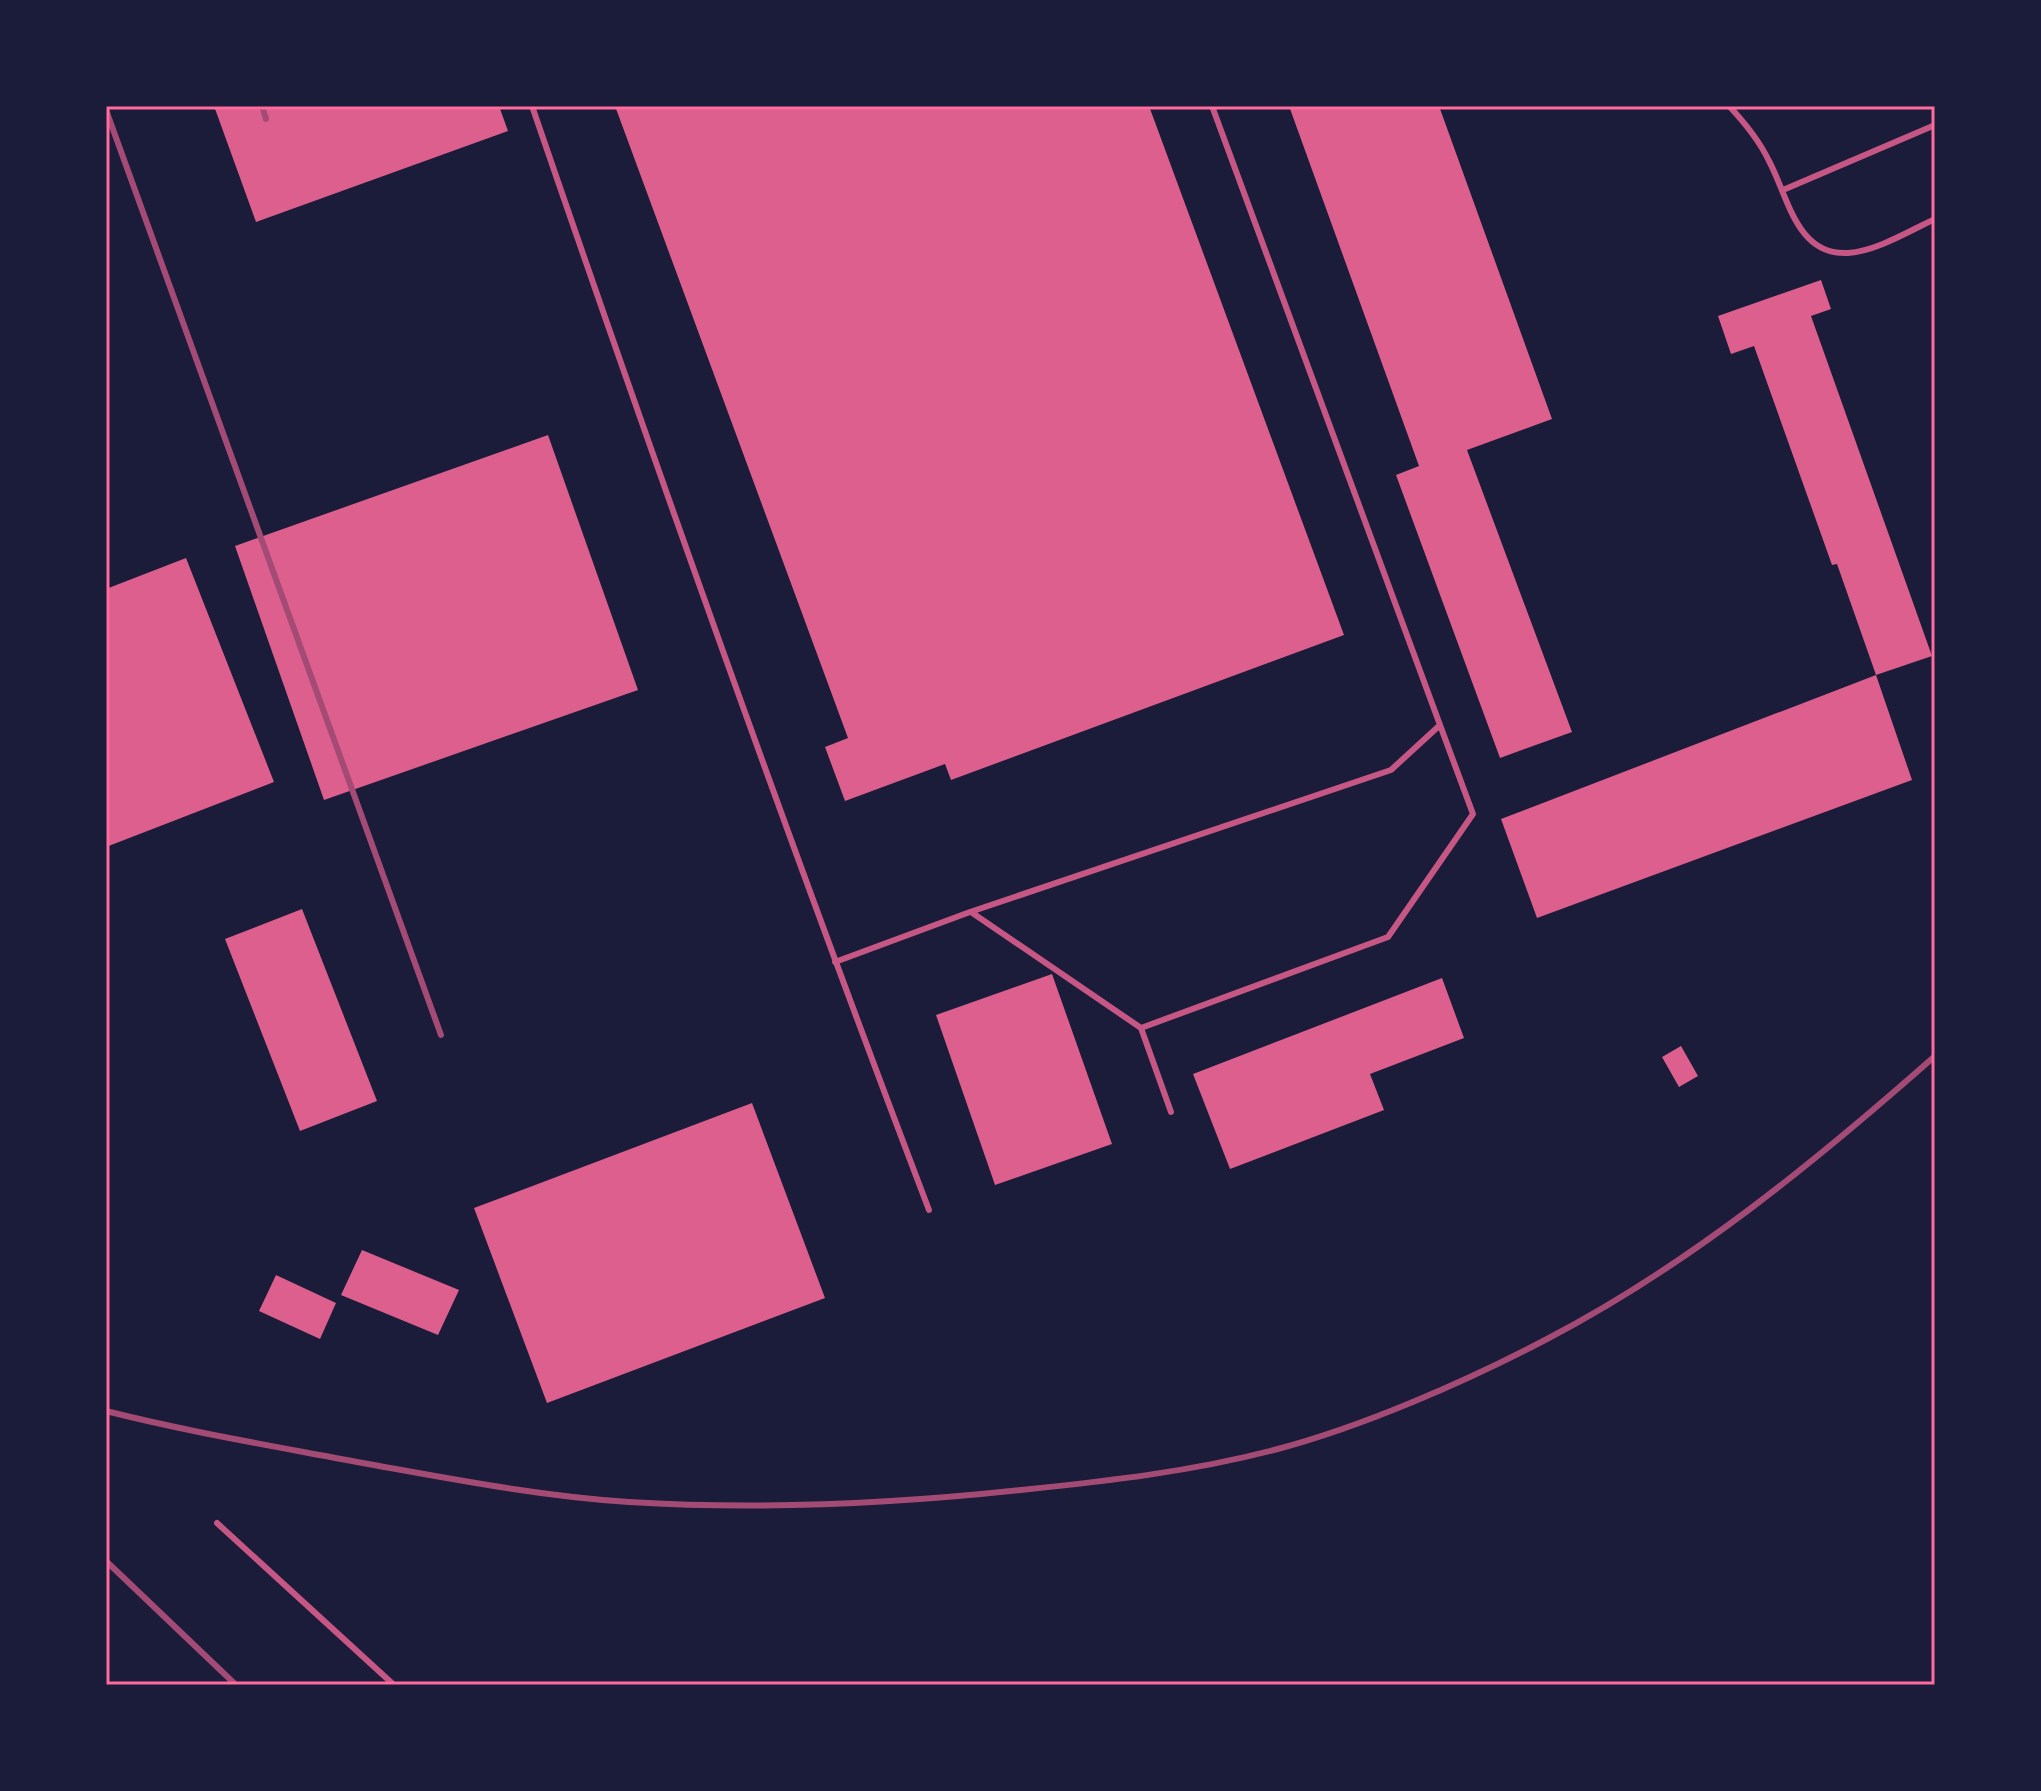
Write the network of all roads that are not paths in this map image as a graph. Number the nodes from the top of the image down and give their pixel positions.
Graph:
1 (532, 106) edge
2 (1212, 106) edge
3 (1729, 106) edge
4 (1935, 125) edge
5 (1783, 190) junction
6 (1935, 219) edge
7 (1440, 725) junction
8 (970, 912) junction
9 (835, 962) junction
10 (1141, 1028) junction
11 (1171, 1112) dead end
12 (929, 1210) dead end
13 (217, 1523) dead end
14 (394, 1685) edge

1 - 9 lane
2 - 7 lane
3 - 5 lane
4 - 5 lane
5 - 6 lane
7 - 8 lane
7 - 10 lane
8 - 9 lane
8 - 10 lane
9 - 12 lane
10 - 11 lane
13 - 14 lane

